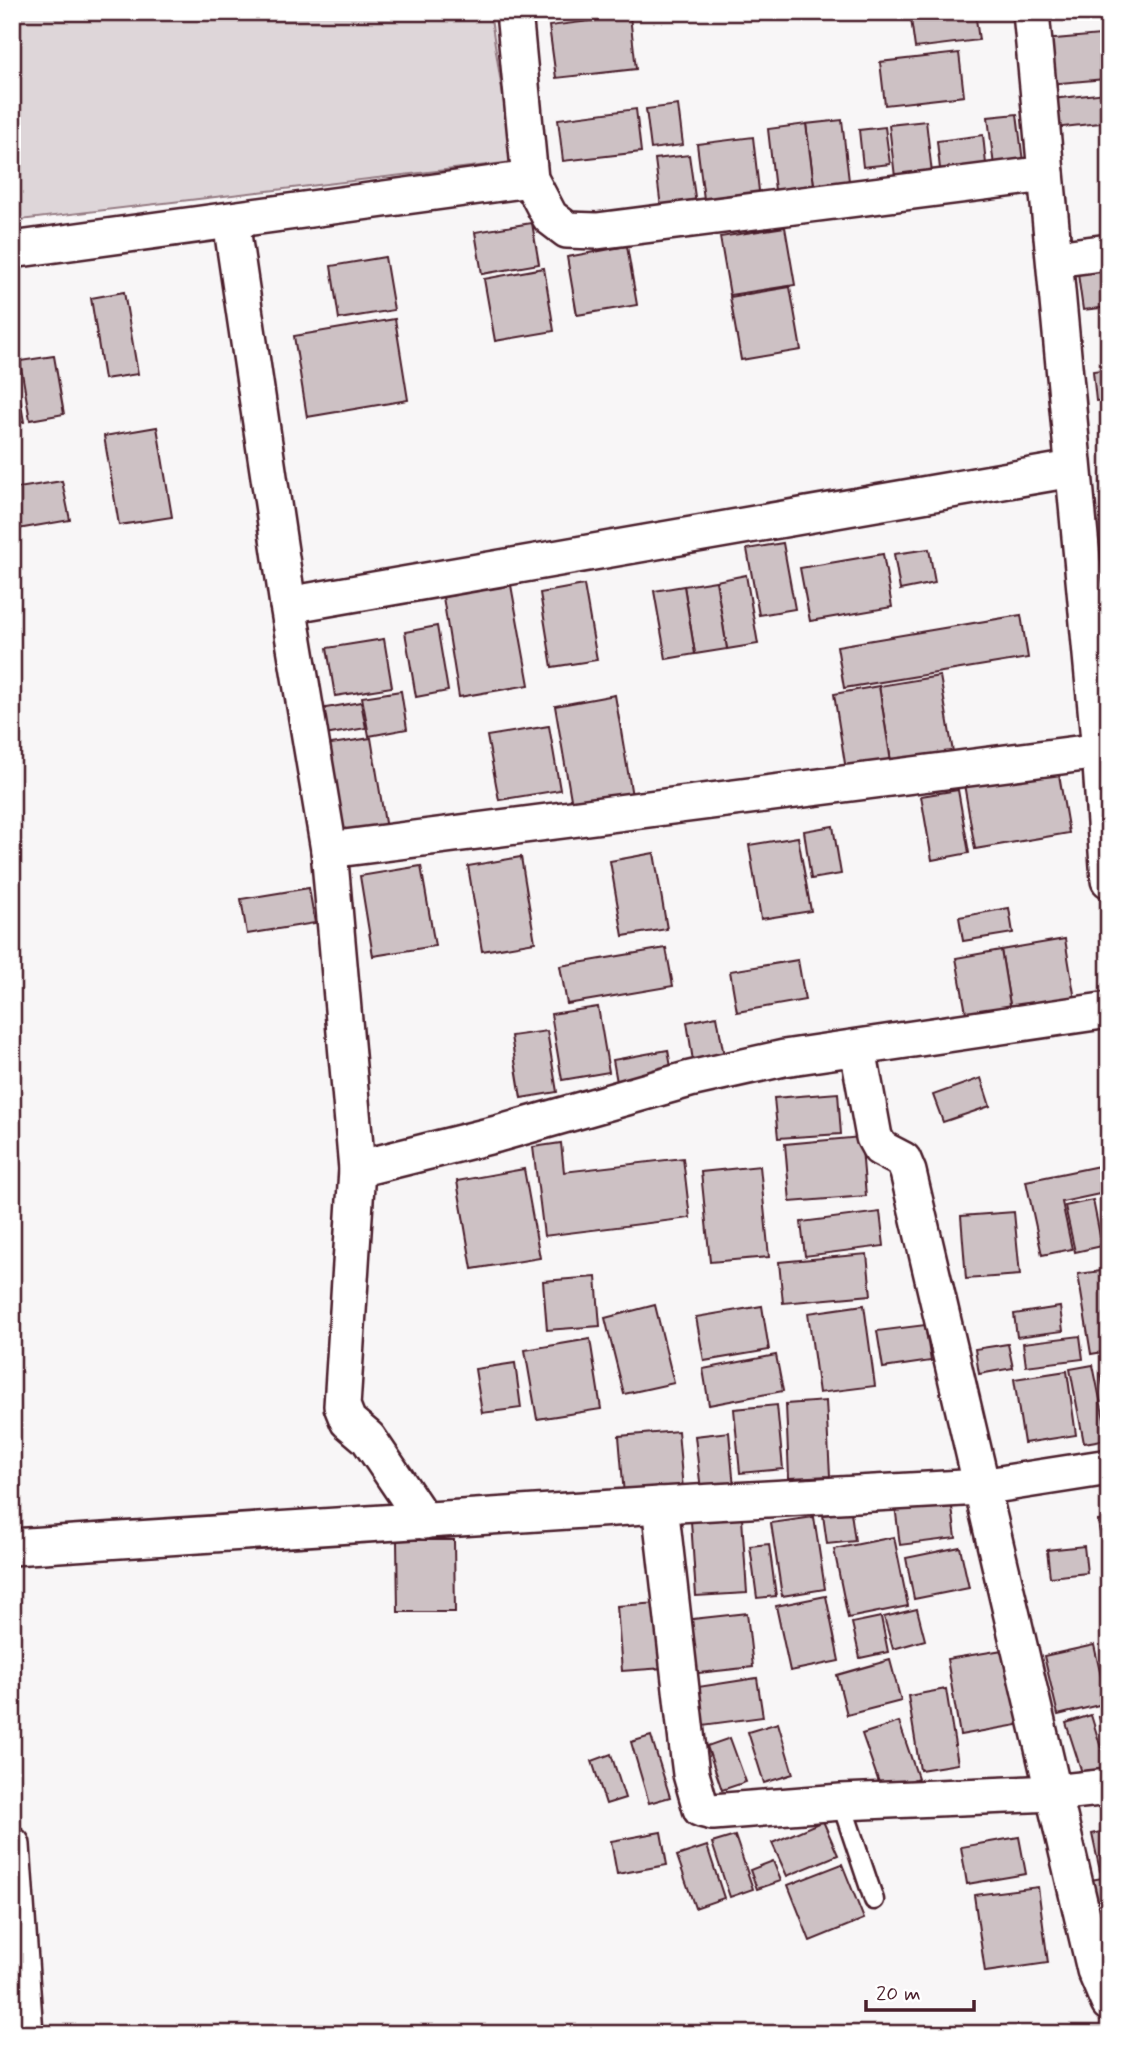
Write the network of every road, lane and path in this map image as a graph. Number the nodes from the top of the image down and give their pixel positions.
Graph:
1 (1031, 12) edge
2 (517, 13) edge
3 (1046, 174) junction
4 (530, 180) junction
5 (231, 221) junction
6 (12, 250) edge
7 (1109, 252) edge
8 (1055, 259) junction
9 (1072, 469) junction
10 (288, 605) junction
11 (1100, 751) junction
12 (329, 850) junction
13 (1109, 877) edge
14 (1109, 1010) edge
15 (858, 1049) junction
16 (357, 1169) junction
17 (1109, 1468) edge
18 (981, 1487) junction
19 (660, 1505) junction
20 (424, 1521) junction
21 (12, 1547) edge
22 (1109, 1787) edge
23 (1053, 1793) junction
24 (841, 1802) junction
25 (12, 1845) edge
26 (874, 1900) dead end
27 (1109, 2003) edge
28 (25, 2034) edge

1 - 3 street
2 - 4 street
3 - 4 street
3 - 8 street
4 - 5 street
5 - 6 street
5 - 10 street
7 - 8 street
8 - 9 street
9 - 10 street
9 - 11 street
10 - 12 street
11 - 12 street
11 - 13 street
12 - 16 street
14 - 15 street
15 - 16 street
15 - 18 street
16 - 20 street
17 - 18 street
18 - 19 street
18 - 23 street
19 - 20 street
19 - 24 street
20 - 21 street
22 - 23 street
23 - 24 street
23 - 27 street
24 - 26 lane
25 - 28 street

